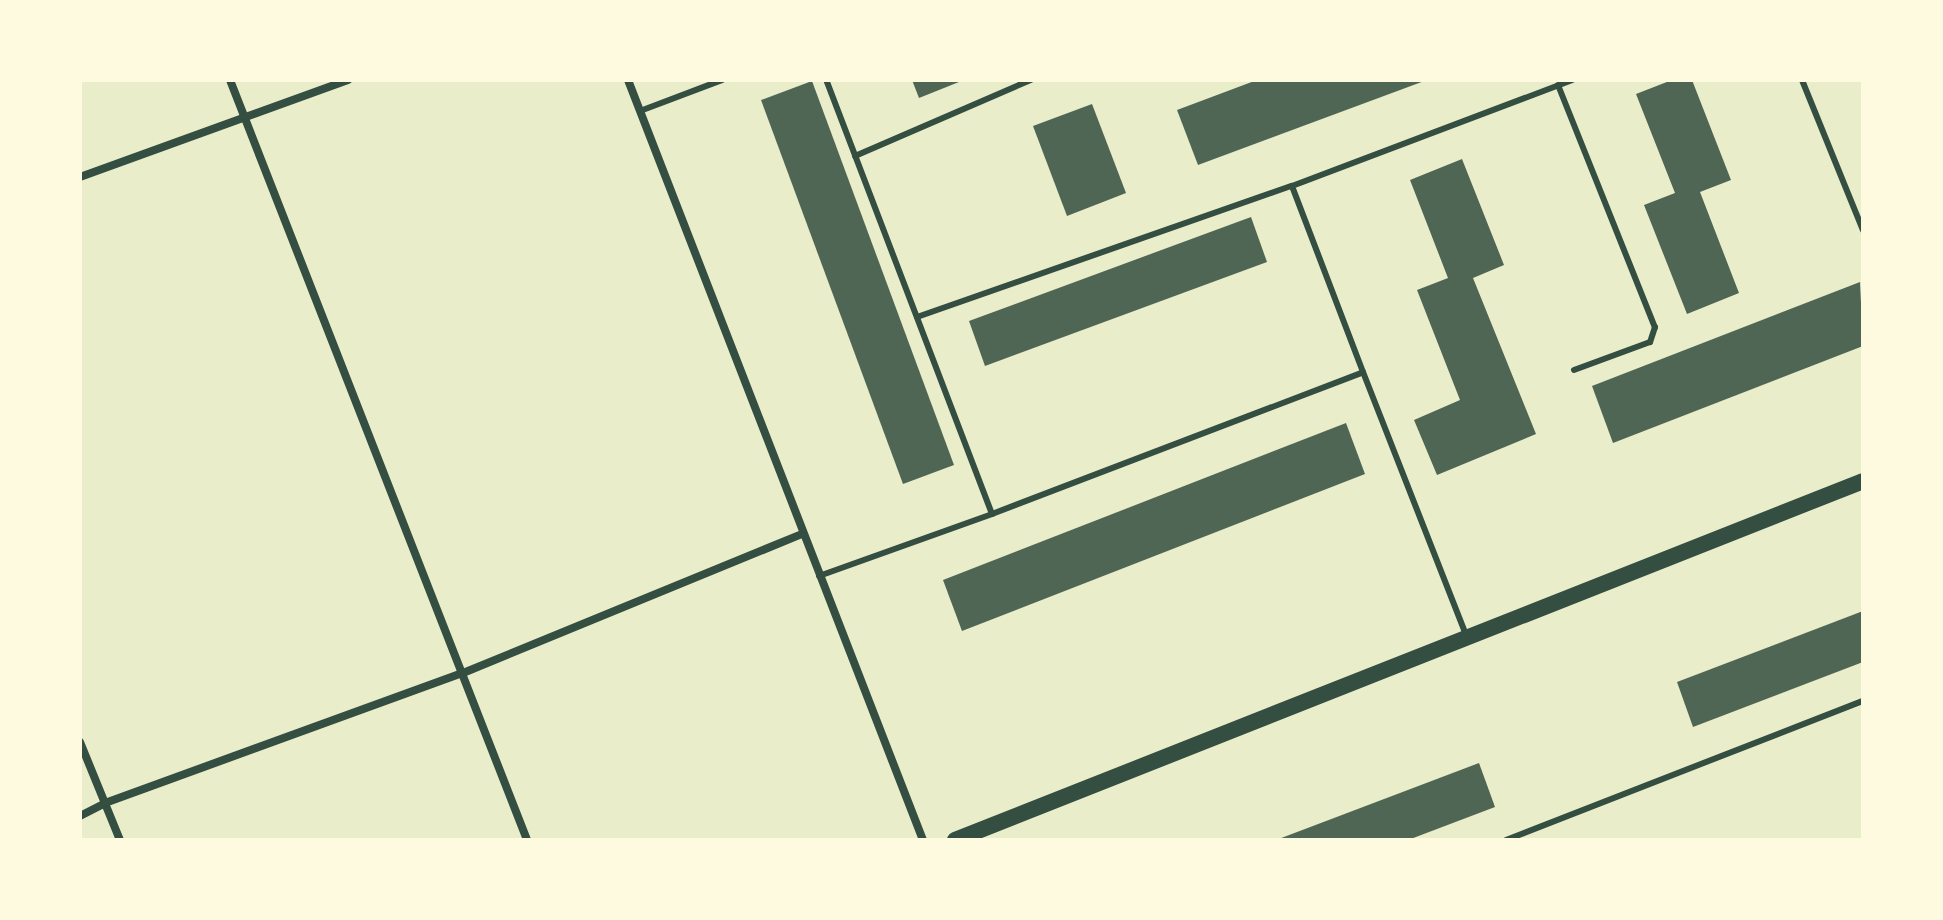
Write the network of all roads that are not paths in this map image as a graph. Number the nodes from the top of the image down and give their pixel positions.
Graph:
1 (230, 80) edge
2 (348, 80) edge
3 (628, 80) edge
4 (722, 80) edge
5 (826, 80) edge
6 (1031, 80) edge
7 (1572, 80) edge
8 (1802, 80) edge
9 (1558, 85) junction
10 (640, 111) junction
11 (244, 119) junction
12 (855, 156) junction
13 (80, 177) edge
14 (1292, 186) junction
15 (1863, 230) edge
16 (917, 317) junction
17 (1574, 370) dead end
18 (1363, 372) junction
19 (1863, 481) edge
20 (992, 514) junction
21 (802, 534) junction
22 (819, 576) junction
23 (1467, 638) junction
24 (463, 673) junction
25 (1863, 701) edge
26 (80, 742) edge
27 (105, 803) junction
28 (80, 816) edge
29 (120, 840) edge
30 (527, 840) edge
31 (923, 840) edge
32 (955, 840) edge
33 (1506, 840) edge

1 - 11 street
2 - 11 street
3 - 10 street
4 - 10 lane
5 - 12 lane
6 - 12 lane
7 - 9 lane
8 - 15 lane
9 - 14 lane
9 - 17 lane
10 - 21 street
11 - 13 street
11 - 24 street
12 - 16 lane
14 - 16 lane
14 - 18 lane
16 - 20 lane
18 - 20 lane
18 - 23 lane
19 - 23 main road
20 - 22 lane
21 - 22 street
21 - 24 street
22 - 31 street
23 - 32 main road
24 - 27 street
24 - 30 street
25 - 33 lane
26 - 27 street
27 - 28 street
27 - 29 street

